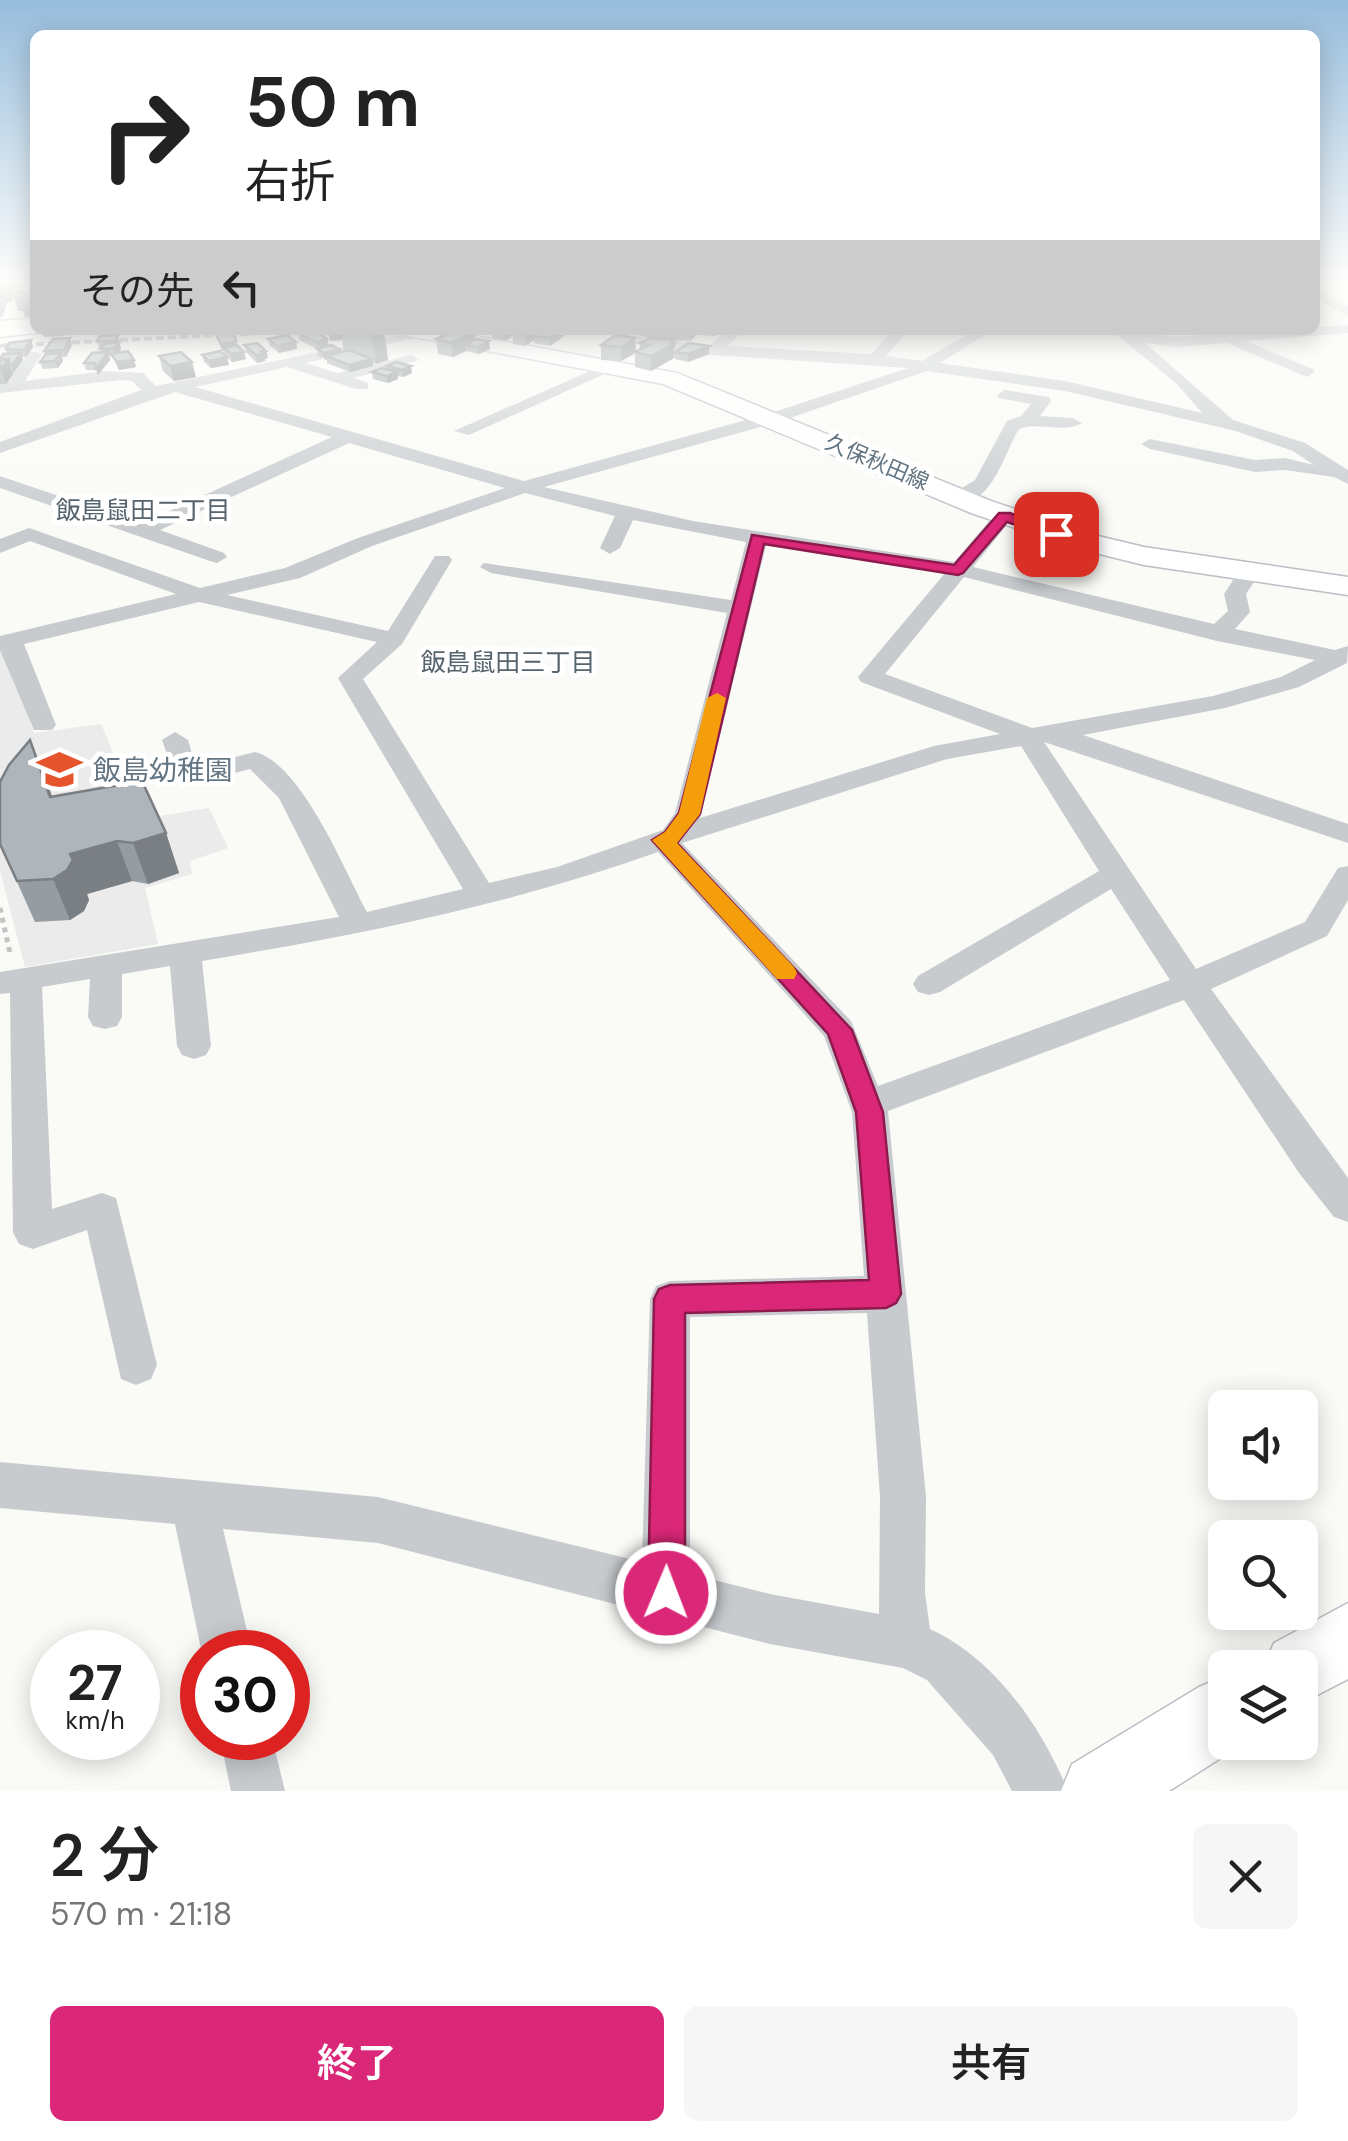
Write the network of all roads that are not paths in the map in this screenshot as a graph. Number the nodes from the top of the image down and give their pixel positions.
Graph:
1 (27, 363) edge
2 (82, 363) edge
3 (278, 363) edge
4 (290, 363) edge
5 (401, 363) edge
6 (594, 363) edge
7 (894, 363) edge
8 (932, 363) edge
9 (1161, 363) edge
10 (1283, 363) edge
11 (614, 366) junction
12 (923, 368) junction
13 (1307, 372) dead end
14 (900, 377) junction
15 (339, 378) junction
16 (67, 383) junction
17 (173, 386) junction
18 (362, 386) dead end
19 (6, 388) edge
20 (152, 392) junction
21 (770, 418) junction
22 (1027, 420) junction
23 (1073, 423) dead end
24 (1241, 427) junction
25 (463, 431) dead end
26 (350, 435) junction
27 (1150, 444) dead end
28 (1, 447) edge
29 (1347, 477) edge
30 (0, 482) edge
31 (528, 486) junction
32 (958, 498) junction
33 (627, 512) junction
34 (1004, 516) junction
35 (142, 531) junction
36 (758, 538) junction
37 (0, 548) edge
38 (610, 548) dead end
39 (217, 557) dead end
40 (442, 560) dead end
41 (491, 567) dead end
42 (958, 570) junction
43 (1249, 573) junction
44 (1348, 586) edge
45 (201, 596) junction
46 (739, 608) junction
47 (1217, 634) junction
48 (394, 639) junction
49 (6, 642) edge
50 (1344, 656) edge
51 (42, 725) dead end
52 (1037, 733) junction
53 (175, 740) dead end
54 (1348, 834) edge
55 (668, 839) junction
56 (1115, 874) junction
57 (1348, 875) edge
58 (482, 895) junction
59 (358, 924) junction
60 (185, 953) junction
61 (106, 966) junction
62 (12, 972) edge
63 (929, 984) dead end
64 (1190, 985) junction
65 (105, 1017) dead end
66 (194, 1046) dead end
67 (866, 1106) junction
68 (1348, 1206) edge
69 (886, 1294) junction
70 (136, 1365) dead end
71 (0, 1485) edge
72 (194, 1504) junction
73 (666, 1593) junction
74 (222, 1630) edge
75 (1348, 1638) edge
76 (907, 1644) junction
77 (1318, 1656) edge
78 (1208, 1723) edge
79 (251, 1760) edge
80 (258, 1791) edge
81 (1041, 1791) edge
82 (1098, 1791) edge

1 - 19 street
2 - 16 street
3 - 17 street
4 - 15 street
5 - 15 street
6 - 11 main road, 久保秋田線
7 - 12 street
8 - 12 street
9 - 24 street
10 - 13 street
11 - 21 main road, 久保秋田線
11 - 25 street
12 - 14 street
12 - 24 street
14 - 21 street
14 - 22 street
15 - 18 street
16 - 19 street
16 - 20 street
17 - 20 street
17 - 26 street
20 - 28 street
21 - 31 street
21 - 32 main road, 久保秋田線
22 - 23 street
22 - 32 street
24 - 29 street
26 - 31 street
26 - 35 street
27 - 29 street
30 - 35 street
31 - 33 street
31 - 45 street
32 - 34 main road, 久保秋田線
33 - 36 street
33 - 38 street
34 - 42 street
34 - 43 main road, 久保秋田線
35 - 39 street
36 - 42 street
36 - 46 street
37 - 45 street
40 - 48 street
41 - 46 street
42 - 47 street
42 - 52 street
43 - 44 main road, 久保秋田線
43 - 47 street
45 - 48 street
45 - 49 street
46 - 55 street
47 - 50 street
48 - 58 street
49 - 51 street
50 - 52 street
52 - 54 street
52 - 55 street
52 - 56 street
53 - 59 street
55 - 58 street
55 - 67 street
56 - 63 street
56 - 64 street
57 - 64 street
58 - 59 street
59 - 60 street
60 - 61 street
60 - 66 street
61 - 62 street
61 - 65 street
62 - 70 street
64 - 67 street
64 - 68 street
67 - 69 street
69 - 73 street
69 - 76 street
71 - 72 street
72 - 73 street
72 - 74 street
73 - 76 street
75 - 77 main road
76 - 81 street
78 - 82 main road
79 - 80 street

